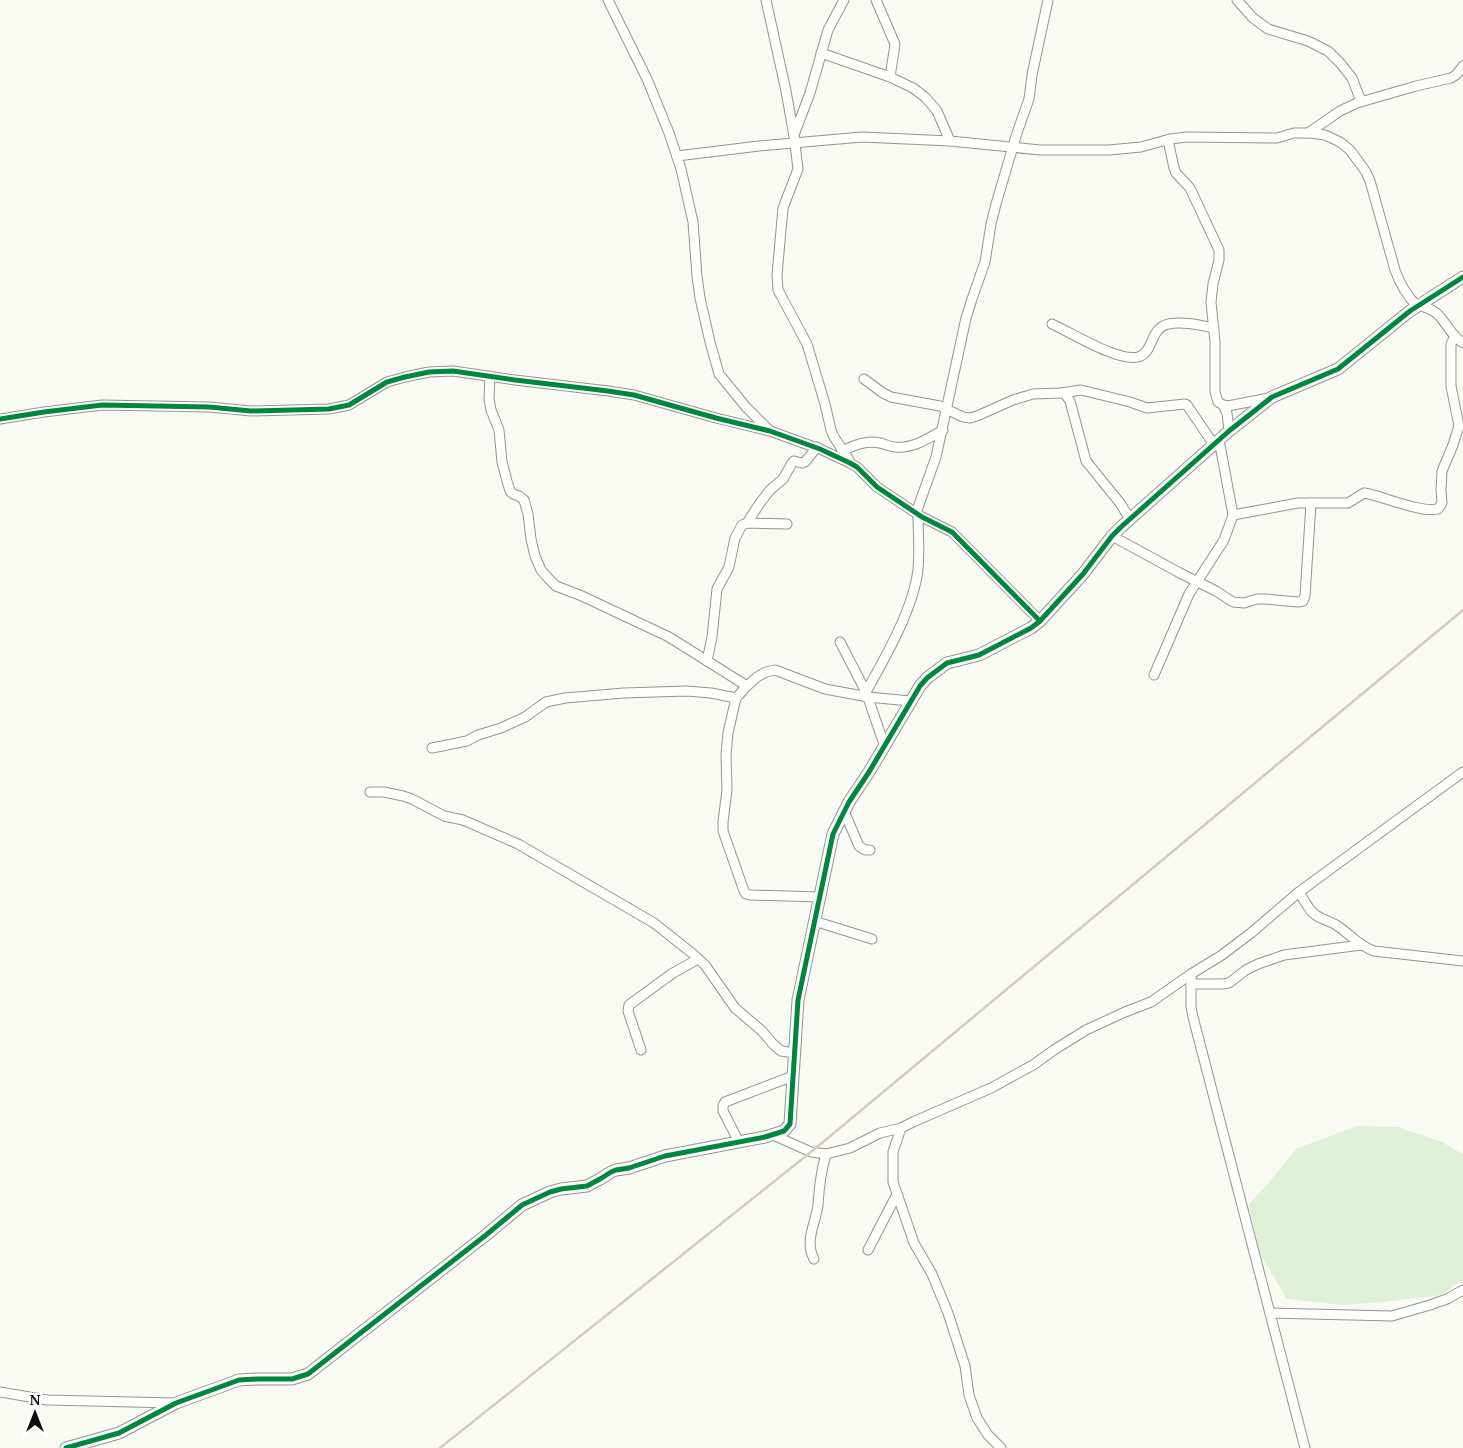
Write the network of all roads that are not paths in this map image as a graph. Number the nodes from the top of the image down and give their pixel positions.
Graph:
1 (608, 0) edge
2 (766, 0) edge
3 (844, 0) edge
4 (876, 0) edge
5 (1048, 0) edge
6 (1237, 0) edge
7 (821, 52) junction
8 (1463, 66) edge
9 (890, 77) junction
10 (1361, 101) junction
11 (1308, 133) junction
12 (795, 139) junction
13 (1168, 140) junction
14 (950, 141) junction
15 (1013, 148) junction
16 (677, 156) junction
17 (1463, 277) edge
18 (1417, 306) junction
19 (1052, 324) dead end
20 (1214, 328) junction
21 (1454, 338) junction
22 (1463, 343) edge
23 (490, 376) junction
24 (864, 379) dead end
25 (1061, 393) junction
26 (1272, 397) junction
27 (1223, 405) junction
28 (946, 409) junction
29 (0, 419) edge
30 (770, 430) junction
31 (943, 430) junction
32 (1229, 431) junction
33 (1216, 442) junction
34 (817, 448) junction
35 (842, 451) junction
36 (850, 463) junction
37 (1311, 503) junction
38 (917, 514) junction
39 (1233, 514) junction
40 (1130, 519) junction
41 (747, 523) junction
42 (787, 524) dead end
43 (1112, 536) junction
44 (1198, 581) junction
45 (1040, 621) junction
46 (840, 642) dead end
47 (707, 661) junction
48 (1154, 675) dead end
49 (747, 686) junction
50 (867, 695) junction
51 (736, 698) junction
52 (910, 701) junction
53 (885, 747) junction
54 (432, 748) dead end
55 (1463, 772) edge
56 (370, 792) dead end
57 (844, 811) junction
58 (870, 850) dead end
59 (1299, 892) junction
60 (819, 896) junction
61 (814, 921) junction
62 (872, 939) dead end
63 (1361, 945) junction
64 (698, 959) junction
65 (1463, 961) edge
66 (1191, 974) junction
67 (1191, 984) junction
68 (640, 1050) dead end
69 (795, 1053) junction
70 (793, 1076) junction
71 (901, 1128) junction
72 (772, 1135) junction
73 (739, 1142) junction
74 (826, 1154) junction
75 (897, 1194) junction
76 (868, 1250) dead end
77 (814, 1259) dead end
78 (1463, 1290) edge
79 (1270, 1313) junction
80 (0, 1392) edge
81 (176, 1403) junction
82 (66, 1448) edge
83 (1001, 1448) edge
84 (1304, 1448) edge

1 - 16 street
2 - 12 street
3 - 7 street
4 - 9 street
5 - 15 street
6 - 10 street
7 - 9 street
7 - 12 street
8 - 10 street
9 - 14 street
10 - 11 street
11 - 13 street
11 - 18 street
12 - 14 street
12 - 16 street
12 - 35 street
13 - 15 street
13 - 20 street
14 - 15 street
15 - 28 street
16 - 30 street
17 - 18 street
18 - 21 street
18 - 26 street
19 - 20 street
20 - 27 street
21 - 22 street
21 - 37 street
23 - 29 street
23 - 30 street
23 - 47 street
24 - 28 street
25 - 28 street
25 - 33 street
25 - 40 street
26 - 27 street
26 - 32 street
27 - 32 street
28 - 31 street
30 - 34 street
31 - 35 street
31 - 38 street
32 - 33 street
33 - 39 street
33 - 40 street
34 - 36 street
34 - 41 street
35 - 36 street
36 - 38 street
37 - 39 street
37 - 44 street
38 - 45 street
38 - 50 street
39 - 44 street
40 - 43 street
41 - 42 street
41 - 47 street
43 - 44 street
43 - 45 street
44 - 48 street
45 - 52 street
46 - 50 street
47 - 49 street
49 - 50 street
49 - 51 street
50 - 52 street
50 - 53 street
51 - 54 street
51 - 60 street
52 - 53 street
53 - 57 street
55 - 59 street
56 - 64 street
57 - 58 street
57 - 60 street
59 - 63 street
59 - 66 street
60 - 61 street
61 - 62 street
61 - 69 street
63 - 65 street
63 - 67 street
64 - 68 street
64 - 69 street
66 - 67 street
66 - 71 street
67 - 79 street
69 - 70 street
70 - 72 street
70 - 73 street
71 - 74 street
71 - 75 street
72 - 73 street
72 - 74 street
73 - 81 street
74 - 77 street
75 - 76 street
75 - 83 street
78 - 79 street
79 - 84 street
80 - 81 street
81 - 82 street

